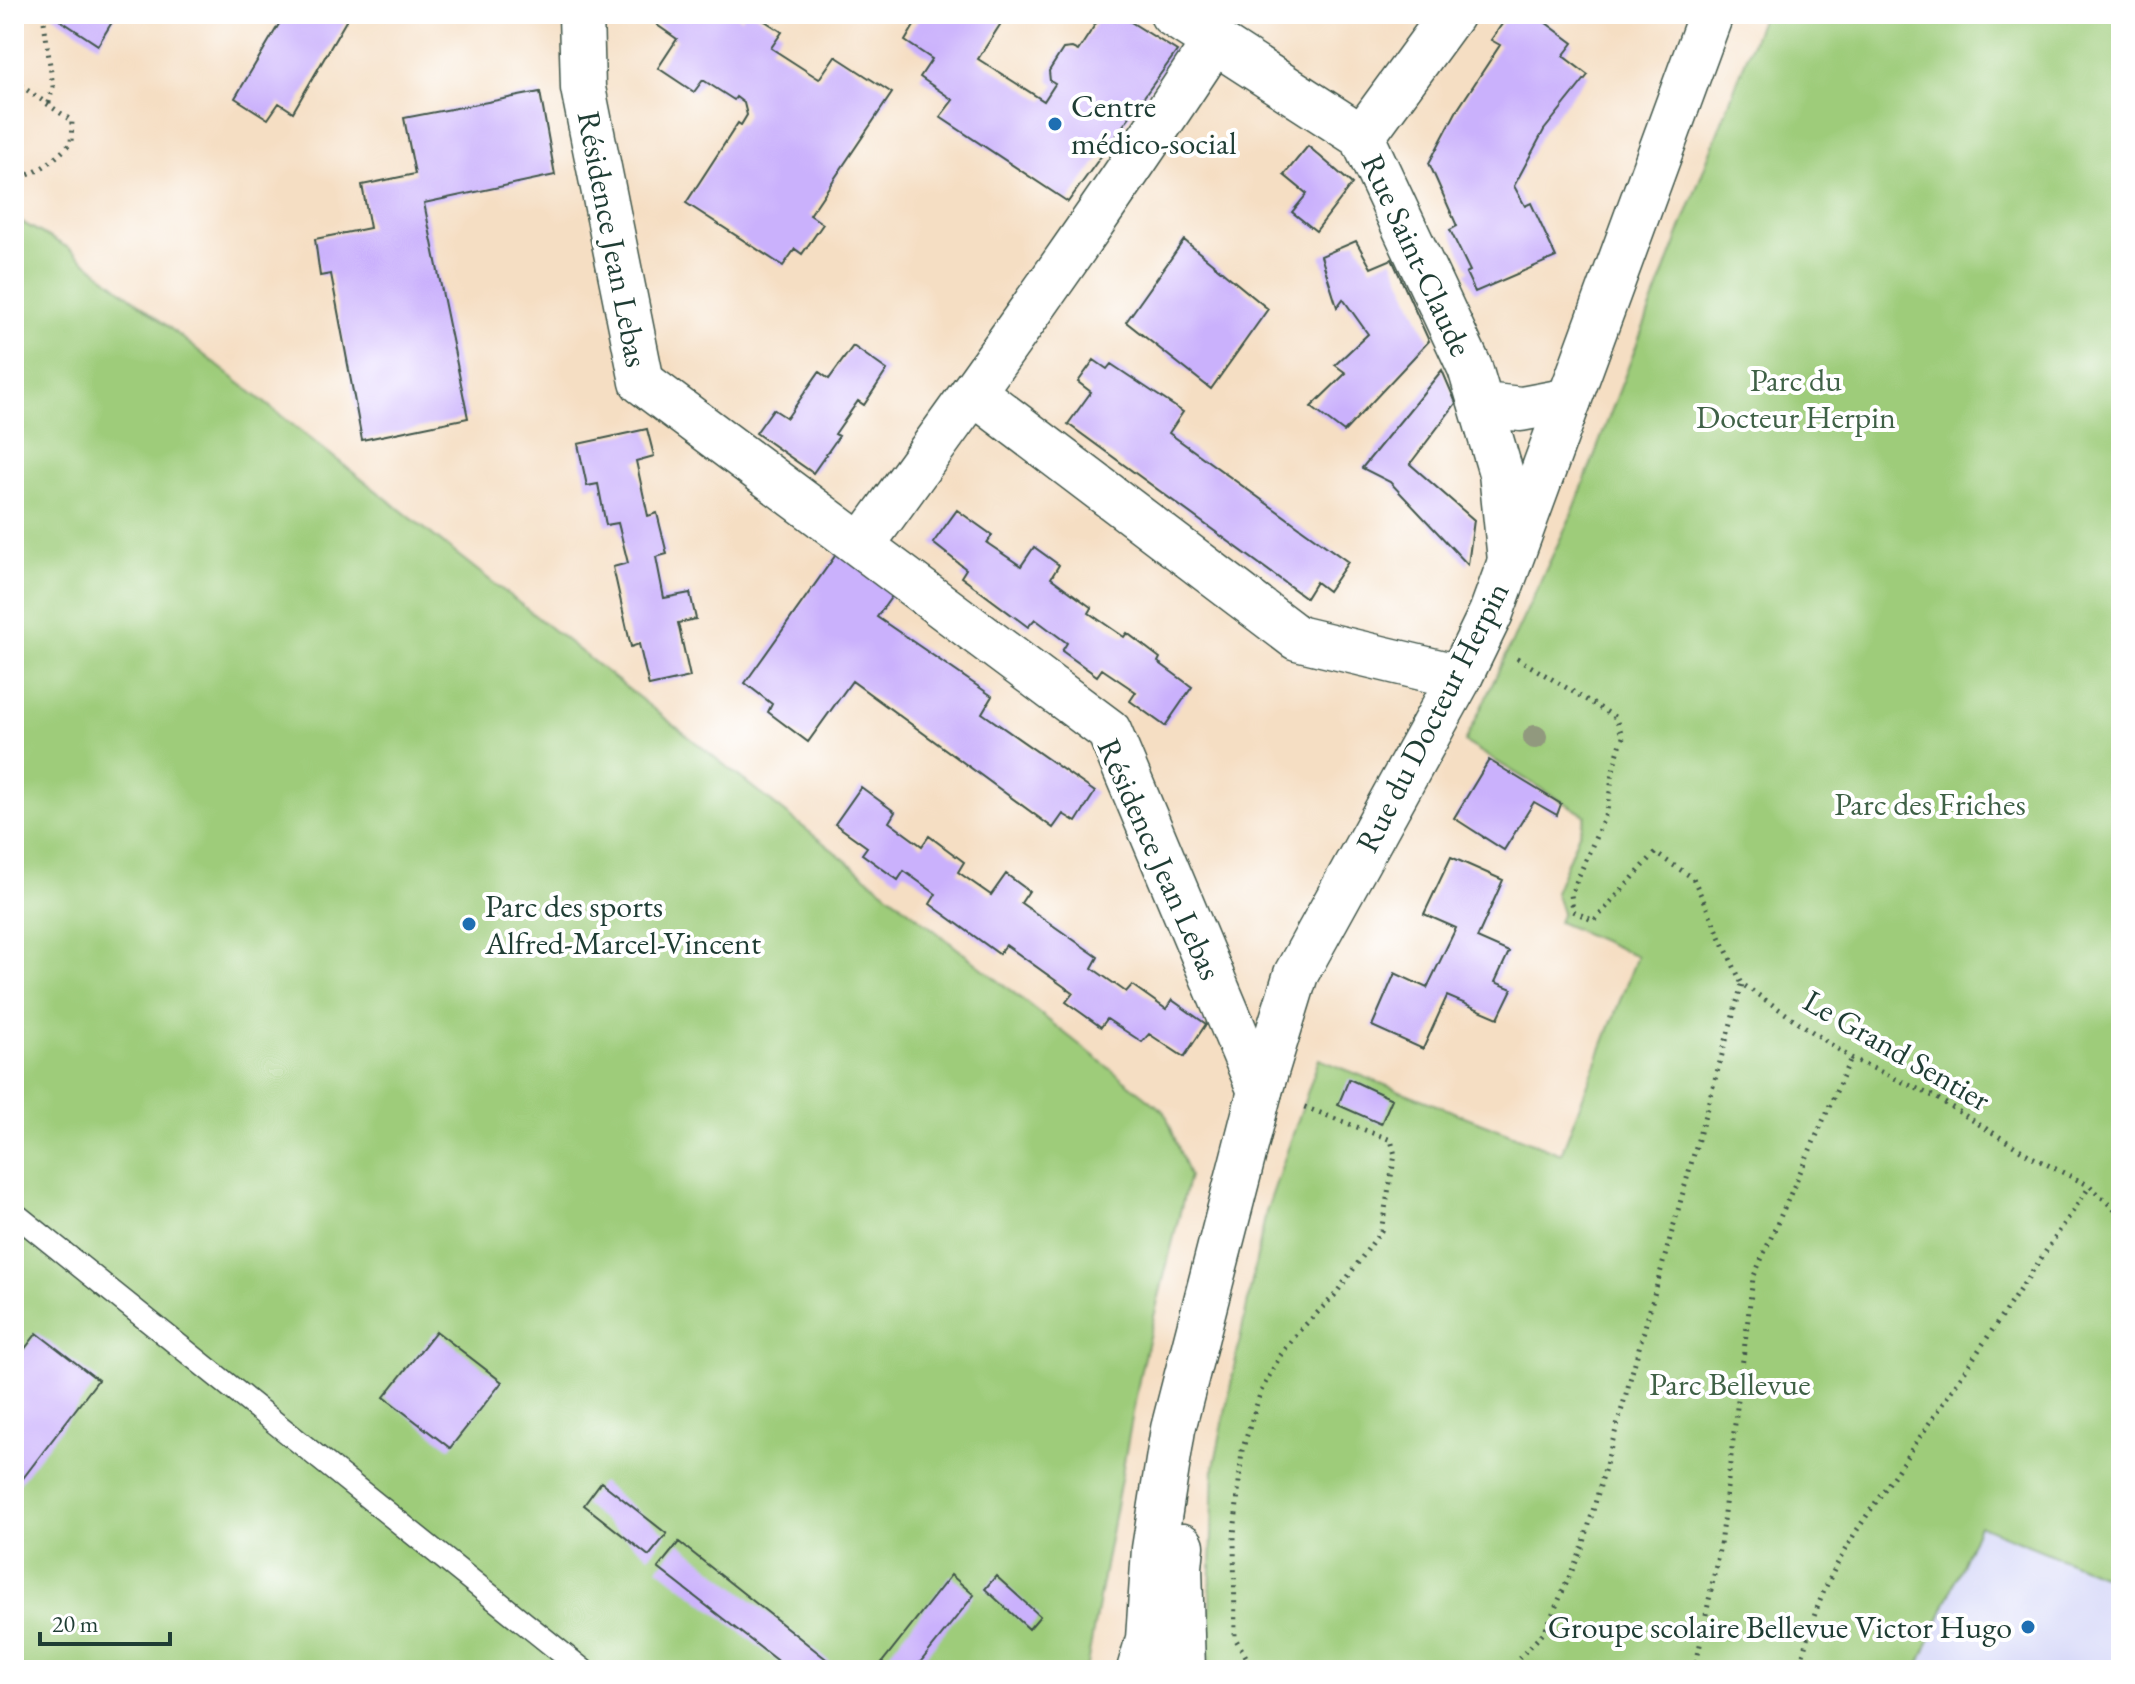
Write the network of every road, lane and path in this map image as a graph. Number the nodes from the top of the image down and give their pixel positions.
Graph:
1 (43, 14) edge
2 (581, 14) edge
3 (1172, 14) edge
4 (1452, 14) edge
5 (1711, 14) edge
6 (1214, 42) junction
7 (14, 81) edge
8 (48, 106) junction
9 (1362, 137) junction
10 (14, 178) edge
11 (974, 393) junction
12 (1569, 400) junction
13 (1483, 405) junction
14 (862, 545) junction
15 (1510, 560) junction
16 (1481, 636) junction
17 (1460, 677) junction
18 (1742, 984) junction
19 (1851, 1058) junction
20 (1260, 1091) junction
21 (2090, 1186) junction
22 (14, 1213) edge
23 (2121, 1216) edge
24 (1196, 1332) junction
25 (1145, 1660) edge
26 (583, 1670) edge
27 (1183, 1670) edge
28 (1254, 1670) edge
29 (1508, 1670) edge
30 (1695, 1670) edge
31 (1800, 1670) edge

1 - 8 path
2 - 14 street, Résidence Jean Lebas
3 - 6 street, Rue Saint-Claude
4 - 9 street
5 - 12 street, Rue du Docteur Herpin
6 - 9 street, Rue Saint-Claude
6 - 11 street
7 - 8 path
8 - 10 path
9 - 13 street, Rue Saint-Claude
11 - 14 street
11 - 17 street
12 - 13 street
12 - 15 street, Rue du Docteur Herpin
13 - 15 street, Rue Saint-Claude
14 - 20 street, Résidence Jean Lebas
15 - 16 street, Rue du Docteur Herpin
16 - 17 street, Rue du Docteur Herpin
16 - 18 path
17 - 20 street, Rue du Docteur Herpin
18 - 19 path, Le Grand Sentier
18 - 29 path
19 - 21 path, Le Grand Sentier
19 - 30 path
20 - 24 street, Rue du Docteur Herpin
20 - 28 path
21 - 23 path, Le Grand Sentier
21 - 31 path
22 - 26 lane
24 - 25 street, Rue du Docteur Herpin
24 - 27 street, Rue du Docteur Herpin

